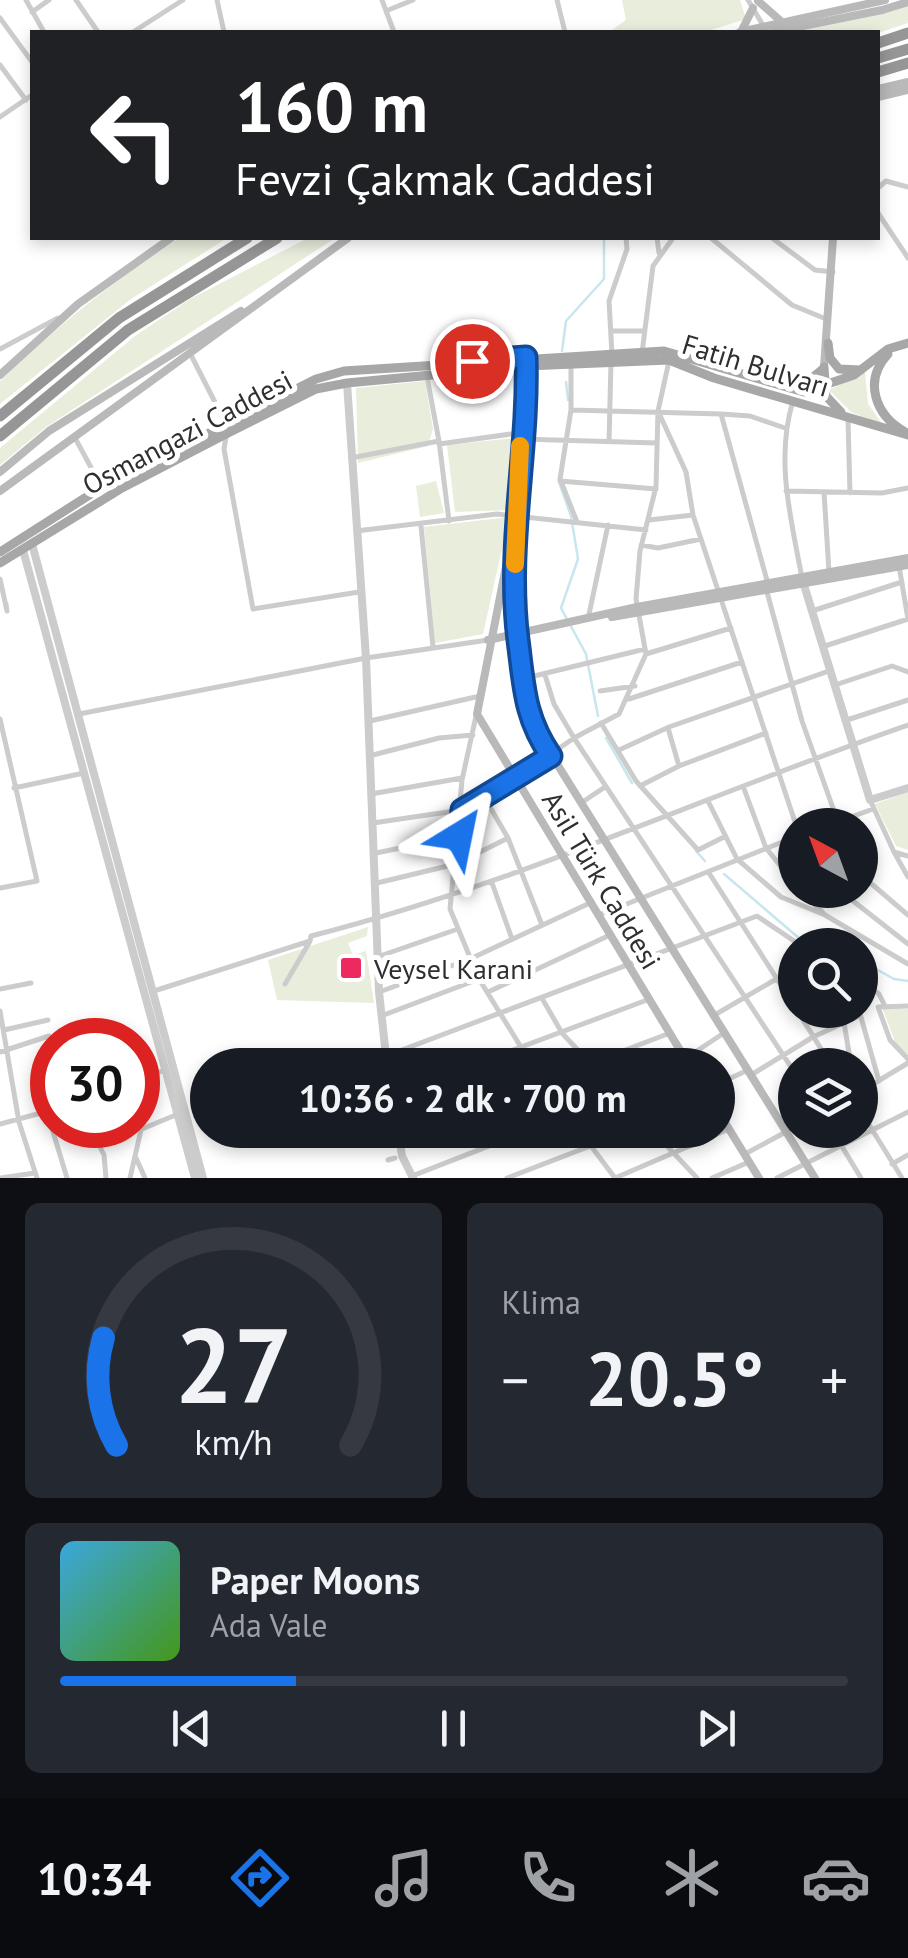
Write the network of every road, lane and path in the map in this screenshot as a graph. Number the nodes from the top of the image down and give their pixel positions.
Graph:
1 (26, 0) edge
2 (48, 0) edge
3 (76, 0) edge
4 (183, 0) edge
5 (217, 0) edge
6 (382, 0) edge
7 (414, 0) edge
8 (557, 0) edge
9 (754, 2) edge
10 (908, 2) edge
11 (884, 5) edge
12 (386, 10) junction
13 (32, 12) junction
14 (0, 18) edge
15 (773, 29) edge
16 (43, 30) edge
17 (97, 30) edge
18 (136, 30) edge
19 (224, 30) edge
20 (393, 30) edge
21 (564, 30) edge
22 (741, 30) edge
23 (908, 32) edge
24 (880, 43) edge
25 (908, 49) edge
26 (880, 57) edge
27 (30, 59) edge
28 (908, 63) edge
29 (0, 66) edge
30 (880, 71) edge
31 (908, 82) edge
32 (880, 88) edge
33 (908, 90) edge
34 (880, 97) edge
35 (29, 98) edge
36 (0, 117) edge
37 (880, 186) edge
38 (908, 187) edge
39 (880, 216) edge
40 (168, 240) edge
41 (244, 240) edge
42 (277, 240) edge
43 (345, 240) edge
44 (626, 240) edge
45 (657, 240) edge
46 (672, 240) edge
47 (714, 240) edge
48 (775, 240) edge
49 (833, 240) edge
50 (660, 256) junction
51 (908, 258) edge
52 (833, 272) junction
53 (265, 296) junction
54 (69, 312) junction
55 (829, 320) junction
56 (611, 331) junction
57 (643, 331) junction
58 (828, 343) junction
59 (908, 343) edge
60 (0, 349) edge
61 (191, 355) junction
62 (642, 356) junction
63 (670, 357) junction
64 (611, 358) junction
65 (527, 362) junction
66 (571, 364) junction
67 (824, 367) junction
68 (863, 370) junction
69 (0, 375) edge
70 (426, 376) junction
71 (347, 382) junction
72 (785, 389) junction
73 (824, 389) junction
74 (794, 400) junction
75 (571, 410) junction
76 (610, 410) junction
77 (658, 411) junction
78 (721, 414) junction
79 (0, 416) edge
80 (848, 417) junction
81 (227, 428) junction
82 (785, 428) junction
83 (908, 434) edge
84 (0, 436) edge
85 (74, 436) junction
86 (516, 437) junction
87 (563, 440) junction
88 (439, 442) junction
89 (609, 442) junction
90 (657, 443) junction
91 (351, 458) junction
92 (0, 472) edge
93 (560, 481) junction
94 (102, 487) junction
95 (908, 488) edge
96 (656, 489) junction
97 (0, 491) edge
98 (786, 491) junction
99 (824, 492) junction
100 (850, 493) junction
101 (514, 514) junction
102 (693, 515) junction
103 (649, 520) junction
104 (449, 521) junction
105 (574, 521) junction
106 (420, 524) junction
107 (608, 525) junction
108 (646, 530) junction
109 (356, 532) junction
110 (700, 539) junction
111 (26, 544) junction
112 (642, 545) junction
113 (0, 552) edge
114 (0, 563) edge
115 (905, 563) edge
116 (830, 572) junction
117 (0, 579) edge
118 (803, 581) junction
119 (902, 582) junction
120 (768, 588) junction
121 (359, 592) junction
122 (720, 596) junction
123 (498, 598) junction
124 (6, 604) dead end
125 (512, 606) junction
126 (638, 611) junction
127 (812, 611) junction
128 (908, 619) edge
129 (588, 620) junction
130 (731, 628) junction
131 (520, 632) junction
132 (488, 640) junction
133 (433, 647) junction
134 (822, 647) junction
135 (646, 652) junction
136 (366, 658) junction
137 (742, 662) junction
138 (829, 671) junction
139 (908, 672) edge
140 (544, 676) junction
141 (522, 680) junction
142 (792, 684) junction
143 (832, 685) junction
144 (636, 686) junction
145 (600, 691) dead end
146 (480, 696) junction
147 (755, 697) junction
148 (629, 699) junction
149 (908, 700) edge
150 (477, 714) junction
151 (75, 715) junction
152 (844, 721) junction
153 (0, 722) edge
154 (367, 722) junction
155 (601, 723) junction
156 (908, 725) edge
157 (668, 728) junction
158 (766, 733) junction
159 (473, 735) junction
160 (574, 738) junction
161 (851, 744) junction
162 (618, 750) junction
163 (369, 756) junction
164 (551, 756) junction
165 (816, 757) junction
166 (679, 766) junction
167 (779, 772) junction
168 (86, 773) junction
169 (462, 778) junction
170 (516, 778) junction
171 (605, 786) junction
172 (640, 786) junction
173 (743, 786) junction
174 (14, 788) junction
175 (908, 788) edge
176 (371, 794) junction
177 (486, 799) junction
178 (708, 800) junction
179 (581, 803) junction
180 (872, 804) junction
181 (791, 808) edge
182 (833, 808) edge
183 (865, 808) edge
184 (462, 810) junction
185 (670, 816) junction
186 (373, 823) junction
187 (633, 828) junction
188 (459, 836) junction
189 (724, 837) junction
190 (508, 838) junction
191 (602, 838) junction
192 (778, 843) edge
193 (766, 848) junction
194 (894, 852) junction
195 (376, 853) junction
196 (564, 854) junction
197 (908, 856) edge
198 (737, 860) junction
199 (778, 863) edge
200 (456, 864) junction
201 (522, 872) junction
202 (709, 872) junction
203 (908, 878) edge
204 (378, 883) junction
205 (492, 883) junction
206 (669, 884) junction
207 (0, 888) edge
208 (878, 889) edge
209 (451, 897) junction
210 (640, 897) junction
211 (592, 902) junction
212 (818, 908) edge
213 (861, 908) edge
214 (599, 915) junction
215 (825, 915) junction
216 (908, 915) edge
217 (377, 919) junction
218 (740, 923) junction
219 (542, 925) junction
220 (778, 928) edge
221 (456, 930) junction
222 (610, 935) junction
223 (704, 936) junction
224 (512, 939) junction
225 (310, 941) junction
226 (908, 944) edge
227 (672, 948) junction
228 (377, 957) junction
229 (470, 959) junction
230 (908, 964) edge
231 (627, 966) junction
232 (778, 978) joint
233 (480, 980) junction
234 (31, 983) dead end
235 (285, 984) dead end
236 (0, 989) edge
237 (154, 992) junction
238 (379, 992) junction
239 (488, 992) junction
240 (878, 993) edge
241 (745, 997) junction
242 (542, 999) junction
243 (647, 1000) junction
244 (908, 1006) edge
245 (882, 1007) junction
246 (0, 1012) edge
247 (499, 1015) junction
248 (381, 1016) junction
249 (714, 1016) junction
250 (30, 1025) edge
251 (808, 1028) edge
252 (830, 1028) edge
253 (863, 1028) edge
254 (3, 1032) edge
255 (562, 1032) junction
256 (724, 1033) junction
257 (670, 1034) junction
258 (813, 1037) junction
259 (30, 1042) edge
260 (385, 1048) edge
261 (417, 1048) edge
262 (519, 1048) edge
263 (522, 1048) edge
264 (576, 1048) edge
265 (632, 1048) edge
266 (679, 1048) edge
267 (706, 1048) edge
268 (778, 1048) edge
269 (796, 1048) edge
270 (820, 1048) edge
271 (4, 1051) edge
272 (778, 1058) edge
273 (908, 1061) edge
274 (167, 1069) junction
275 (160, 1072) edge
276 (749, 1072) junction
277 (735, 1077) edge
278 (879, 1081) joint
279 (778, 1111) edge
280 (908, 1112) edge
281 (182, 1113) junction
282 (30, 1116) edge
283 (19, 1118) junction
284 (160, 1122) edge
285 (0, 1124) edge
286 (878, 1127) edge
287 (878, 1138) edge
288 (778, 1139) edge
289 (735, 1140) edge
290 (59, 1148) edge
291 (100, 1148) edge
292 (136, 1148) edge
293 (396, 1148) edge
294 (485, 1148) edge
295 (586, 1148) edge
296 (592, 1148) edge
297 (667, 1148) edge
298 (683, 1148) edge
299 (800, 1148) edge
300 (832, 1148) edge
301 (843, 1148) edge
302 (671, 1153) junction
303 (135, 1155) junction
304 (908, 1155) edge
305 (747, 1158) junction
306 (805, 1160) junction
307 (892, 1164) junction
308 (36, 1175) edge
309 (412, 1177) edge
310 (0, 1178) edge
311 (67, 1178) edge
312 (106, 1178) edge
313 (130, 1178) edge
314 (145, 1178) edge
315 (195, 1178) edge
316 (203, 1178) edge
317 (507, 1178) edge
318 (615, 1178) edge
319 (697, 1178) edge
320 (712, 1178) edge
321 (759, 1178) edge
322 (776, 1178) edge
323 (814, 1178) edge
324 (861, 1178) edge
325 (902, 1178) edge

1 - 13 street
2 - 13 street
3 - 17 street
4 - 18 street
5 - 19 street
6 - 12 street
7 - 12 street
8 - 21 street
9 - 15 main road
9 - 15 street
9 - 22 main road
10 - 11 main road
11 - 15 main road, bridge
12 - 20 street
13 - 16 street
14 - 27 street
23 - 24 highway
25 - 26 highway
28 - 30 highway
29 - 35 street
31 - 32 main road
33 - 34 main road
35 - 36 street
37 - 38 street
39 - 51 street
40 - 54 main road
41 - 79 highway
42 - 84 highway
43 - 53 main road
44 - 56 street
45 - 50 street
46 - 50 street
47 - 55 street
48 - 52 street
49 - 52 main road
50 - 57 street
52 - 55 main road
53 - 61 main road
53 - 92 main road
54 - 60 street
54 - 69 main road
55 - 58 main road
56 - 57 street
56 - 64 street
57 - 62 street
58 - 67 main road
58 - 68 main road
59 - 68 main road, Fatih Bulvarı
59 - 83 main road, Fatih Bulvarı
61 - 81 street
61 - 85 main road
62 - 63 main road, Fatih Bulvarı
62 - 64 main road, Fatih Bulvarı
63 - 72 main road, Fatih Bulvarı
63 - 74 main road, Fatih Bulvarı
63 - 77 street
64 - 65 main road, Fatih Bulvarı
64 - 66 main road, Fatih Bulvarı
64 - 76 street
65 - 66 main road, Fatih Bulvarı
65 - 70 main road, Osmangazi Caddesi
65 - 81 main road, Osmangazi Caddesi
65 - 86 main road
66 - 75 street
67 - 72 main road
67 - 73 main road
68 - 73 main road, Fatih Bulvarı
70 - 71 main road, Osmangazi Caddesi
70 - 88 street
71 - 81 main road, Osmangazi Caddesi
71 - 91 street
72 - 73 main road, Fatih Bulvarı
73 - 80 main road
74 - 80 main road, Fatih Bulvarı
74 - 82 street
75 - 76 street
75 - 87 street
76 - 77 street
76 - 89 street
77 - 78 street
77 - 90 street
77 - 102 street
78 - 82 street
78 - 120 street
80 - 83 main road, Fatih Bulvarı
80 - 100 street
81 - 94 main road, Osmangazi Caddesi
81 - 111 main road, Osmangazi Caddesi
81 - 121 street
82 - 98 street
85 - 94 street
85 - 97 main road
86 - 87 street
86 - 88 street
86 - 101 main road
87 - 89 street
87 - 93 street
88 - 91 street
88 - 104 street
89 - 90 street
90 - 96 street
91 - 109 street
93 - 96 street
93 - 105 street
94 - 111 main road, Osmangazi Caddesi
95 - 100 street
96 - 103 street
98 - 99 street
98 - 118 street
99 - 100 street
99 - 116 street
101 - 104 street
101 - 105 street
101 - 123 main road
101 - 125 main road
102 - 103 street
102 - 110 street
103 - 108 street
104 - 106 street
105 - 107 street
106 - 109 street
106 - 133 street
107 - 108 street
107 - 129 street
108 - 112 street
109 - 121 street
110 - 112 street
110 - 122 street
111 - 113 main road, Osmangazi Caddesi
111 - 114 main road, Osmangazi Caddesi
111 - 151 street
112 - 126 street
115 - 116 main road
115 - 118 main road
115 - 119 street
116 - 118 main road
117 - 124 street
118 - 120 main road
118 - 127 street
119 - 127 street
119 - 128 street
120 - 122 main road
120 - 142 street
121 - 136 street
122 - 126 main road
122 - 130 street
123 - 125 main road
123 - 132 main road
125 - 131 main road
126 - 129 main road
126 - 135 street
127 - 134 street
128 - 134 street
129 - 131 main road
130 - 135 street
130 - 137 street
131 - 132 main road
131 - 141 main road
132 - 133 street
132 - 146 main road
133 - 136 street
134 - 138 street
135 - 140 street
135 - 144 street
136 - 151 street
136 - 154 street
137 - 147 street
137 - 148 street
138 - 142 street
138 - 143 street
139 - 143 street
140 - 141 street
140 - 160 street
141 - 164 main road
142 - 147 street
142 - 165 street
143 - 152 street
144 - 145 street
144 - 148 street
146 - 150 main road
146 - 154 street
147 - 157 street
147 - 158 street
148 - 155 street
149 - 152 street
150 - 159 street
150 - 170 main road, Asil Türk Caddesi
151 - 168 street
151 - 237 street
152 - 161 street
153 - 174 street
154 - 163 street
155 - 160 street
155 - 162 street
156 - 161 street
157 - 162 street
157 - 166 street
158 - 166 street
158 - 167 street
159 - 163 street
159 - 169 street
160 - 164 street
160 - 171 street
161 - 165 street
161 - 180 street
162 - 172 street
163 - 176 street
164 - 170 street
164 - 179 main road
165 - 167 street
165 - 182 street
166 - 172 street
167 - 173 street
167 - 181 street
168 - 174 street
168 - 274 street
169 - 176 street
169 - 184 street
170 - 177 street
170 - 196 main road, Asil Türk Caddesi
171 - 179 street
171 - 187 street
172 - 185 street
173 - 178 street
173 - 193 street
174 - 207 street
175 - 180 street
176 - 186 street
177 - 184 street
177 - 190 street
178 - 185 street
178 - 189 street
179 - 191 main road
180 - 183 street
180 - 194 street
184 - 186 street
184 - 188 street
185 - 187 street
185 - 189 street
186 - 195 street
187 - 191 street
187 - 206 street
188 - 195 street
188 - 200 street
189 - 198 street
190 - 200 street
190 - 201 street
191 - 196 street
191 - 210 main road
192 - 193 street
193 - 198 street
193 - 199 street
194 - 197 street
194 - 203 street
195 - 204 street
196 - 201 street
196 - 211 main road, Asil Türk Caddesi
198 - 202 street
198 - 215 street
200 - 204 street
200 - 209 street
201 - 205 street
201 - 219 street
202 - 206 street
202 - 218 street
204 - 217 street
205 - 209 street
205 - 224 street
206 - 210 street
206 - 223 street
208 - 216 street
209 - 217 street
209 - 221 street
210 - 214 street
210 - 227 main road
211 - 214 main road, Asil Türk Caddesi
211 - 219 street
212 - 215 street
213 - 226 street
214 - 222 main road, Asil Türk Caddesi
215 - 230 street
217 - 225 street
217 - 228 street
218 - 220 street
218 - 223 street
218 - 232 street
219 - 224 street
221 - 228 street
221 - 229 street
222 - 231 main road, Asil Türk Caddesi
222 - 239 street
223 - 227 street
223 - 241 street
224 - 229 street
225 - 235 street
225 - 237 street
227 - 231 street
227 - 249 main road
228 - 238 street
229 - 233 street
229 - 238 street
231 - 242 street
231 - 243 main road, Asil Türk Caddesi
232 - 241 street
233 - 239 street
233 - 248 street
234 - 236 street
237 - 281 street
238 - 248 street
239 - 247 street
240 - 245 street
241 - 249 street
241 - 268 street
242 - 247 street
242 - 255 street
243 - 255 street
243 - 257 main road, Asil Türk Caddesi
244 - 245 street
245 - 273 street
246 - 254 street
247 - 261 street
247 - 262 street
248 - 260 street
249 - 256 main road
250 - 254 street
251 - 258 street
252 - 258 street
253 - 278 street
254 - 271 street
255 - 263 street
255 - 264 street
256 - 267 street
256 - 276 main road
257 - 265 street
257 - 266 main road, Asil Türk Caddesi
258 - 269 street
258 - 270 street
259 - 271 street
271 - 283 street
272 - 276 street
273 - 278 street
274 - 275 street
274 - 281 street
276 - 277 street
276 - 279 main road
280 - 286 street
281 - 284 street
281 - 315 street
281 - 316 street
282 - 283 street
283 - 285 street
283 - 308 street
287 - 307 street
288 - 305 street
289 - 305 main road
290 - 311 street
291 - 312 street
292 - 303 street
293 - 309 street
294 - 309 street
295 - 317 street
296 - 318 street
297 - 302 street
298 - 302 street
299 - 306 main road
300 - 306 street
301 - 324 street
302 - 318 street
302 - 319 street
303 - 313 street
303 - 314 street
304 - 307 street
305 - 320 street
305 - 321 main road
306 - 322 street
306 - 323 main road
307 - 325 street
308 - 310 street

